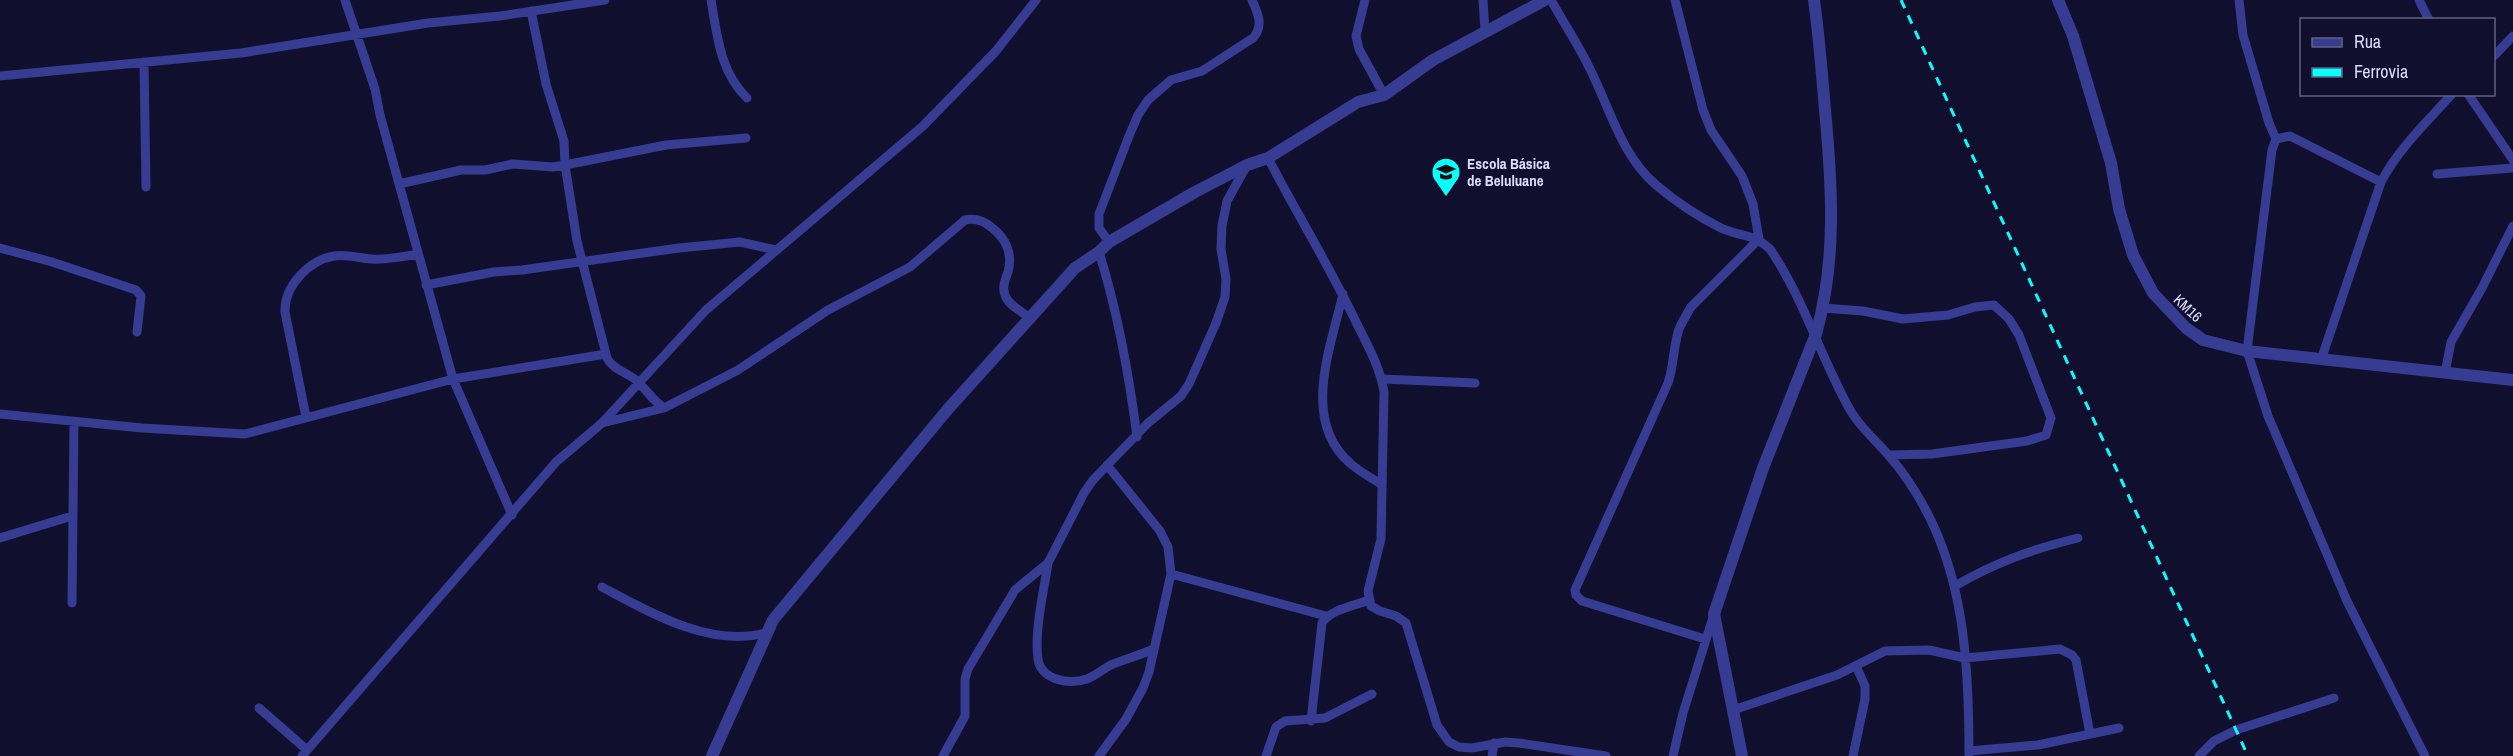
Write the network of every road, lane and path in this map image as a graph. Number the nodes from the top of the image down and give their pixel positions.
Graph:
1 (345, 0) edge
2 (606, 0) edge
3 (711, 0) edge
4 (1036, 0) edge
5 (1252, 0) edge
6 (1365, 0) edge
7 (1483, 0) edge
8 (1545, 0) edge
9 (1551, 0) edge
10 (1675, 0) edge
11 (1814, 0) edge
12 (2058, 0) edge
13 (2239, 0) edge
14 (2420, 0) edge
15 (531, 11) junction
16 (2428, 18) edge
17 (1485, 31) junction
18 (357, 34) junction
19 (2513, 36) edge
20 (2495, 54) edge
21 (144, 62) junction
22 (0, 76) edge
23 (1384, 95) junction
24 (2450, 96) edge
25 (2469, 96) edge
26 (747, 98) dead end
27 (746, 138) dead end
28 (2276, 139) junction
29 (1268, 158) junction
30 (2513, 160) edge
31 (565, 165) junction
32 (1247, 165) junction
33 (2513, 168) edge
34 (2437, 174) dead end
35 (2382, 182) junction
36 (399, 184) junction
37 (146, 188) dead end
38 (2513, 226) edge
39 (1759, 239) junction
40 (1109, 242) junction
41 (0, 248) edge
42 (776, 250) junction
43 (1099, 252) junction
44 (418, 254) junction
45 (583, 261) junction
46 (426, 285) junction
47 (1343, 294) junction
48 (1823, 308) junction
49 (1029, 317) junction
50 (137, 332) dead end
51 (1816, 334) junction
52 (2247, 351) junction
53 (606, 354) junction
54 (2321, 360) junction
55 (2445, 373) junction
56 (453, 379) junction
57 (1382, 379) junction
58 (2513, 380) edge
59 (638, 382) junction
60 (1475, 383) dead end
61 (664, 408) junction
62 (0, 414) edge
63 (306, 417) junction
64 (74, 422) junction
65 (602, 423) junction
66 (1137, 436) junction
67 (1889, 455) junction
68 (1107, 465) junction
69 (1382, 485) junction
70 (512, 515) junction
71 (72, 516) junction
72 (0, 538) edge
73 (2078, 538) dead end
74 (1047, 562) junction
75 (1171, 574) junction
76 (1955, 586) junction
77 (602, 587) dead end
78 (1369, 600) junction
79 (72, 603) dead end
80 (1714, 614) junction
81 (1326, 616) junction
82 (765, 633) junction
83 (1705, 639) junction
84 (1154, 649) junction
85 (1965, 658) junction
86 (1856, 666) junction
87 (1372, 694) dead end
88 (2334, 698) dead end
89 (260, 708) dead end
90 (1733, 710) junction
91 (1311, 721) junction
92 (2119, 728) dead end
93 (2090, 734) junction
94 (1494, 743) junction
95 (305, 753) edge
96 (1969, 753) edge
97 (712, 756) edge
98 (943, 756) edge
99 (1099, 756) edge
100 (1266, 756) edge
101 (1492, 756) edge
102 (1606, 756) edge
103 (1672, 756) edge
104 (1742, 756) edge
105 (1853, 756) edge
106 (2199, 756) edge
107 (2425, 756) edge

1 - 18 street
2 - 15 street
3 - 26 street
4 - 42 street
5 - 40 street
6 - 23 street
7 - 17 street
8 - 17 street
9 - 39 street
10 - 39 street
11 - 48 street
12 - 52 street, KM16
13 - 28 street
14 - 16 street
15 - 18 street
15 - 31 street
17 - 23 street
18 - 21 street
18 - 36 street
19 - 20 street
21 - 22 street
21 - 37 street
23 - 29 street
24 - 35 street
25 - 30 street
27 - 31 street
28 - 35 street
28 - 52 street
29 - 32 street
29 - 47 street
31 - 36 street
31 - 45 street
32 - 40 street
32 - 66 street
33 - 34 street
35 - 54 street
36 - 44 street
38 - 55 street
39 - 51 street
39 - 83 street
40 - 43 street
41 - 50 street
42 - 45 street
42 - 59 street
43 - 49 street
43 - 66 street
44 - 46 street
44 - 63 street
45 - 46 street
45 - 53 street
46 - 56 street
47 - 57 street
47 - 69 street
48 - 51 street
48 - 67 street
49 - 61 street
49 - 82 street
51 - 67 street
51 - 80 street
52 - 54 street, KM16
52 - 107 street
53 - 56 street
53 - 59 street
54 - 55 street, KM16
55 - 58 street, KM16
56 - 63 street
56 - 70 street
57 - 60 street
57 - 69 street
59 - 61 street
59 - 65 street
61 - 65 street
62 - 64 street
63 - 64 street
64 - 71 street
65 - 70 street
66 - 68 street
67 - 76 street
68 - 74 street
68 - 75 street
69 - 78 street
70 - 95 street
71 - 72 street
71 - 79 street
73 - 76 street
74 - 84 street
74 - 98 street
75 - 81 street
75 - 84 street
76 - 85 street
77 - 82 street
78 - 81 street
78 - 94 street
80 - 83 street
80 - 90 street
81 - 91 street
82 - 97 street
83 - 103 street
84 - 99 street
85 - 86 street
85 - 93 street
85 - 96 street
86 - 90 street
86 - 105 street
87 - 91 street
88 - 106 street
89 - 95 street
90 - 104 street
91 - 100 street
92 - 93 street
93 - 96 street
94 - 101 street
94 - 102 street

